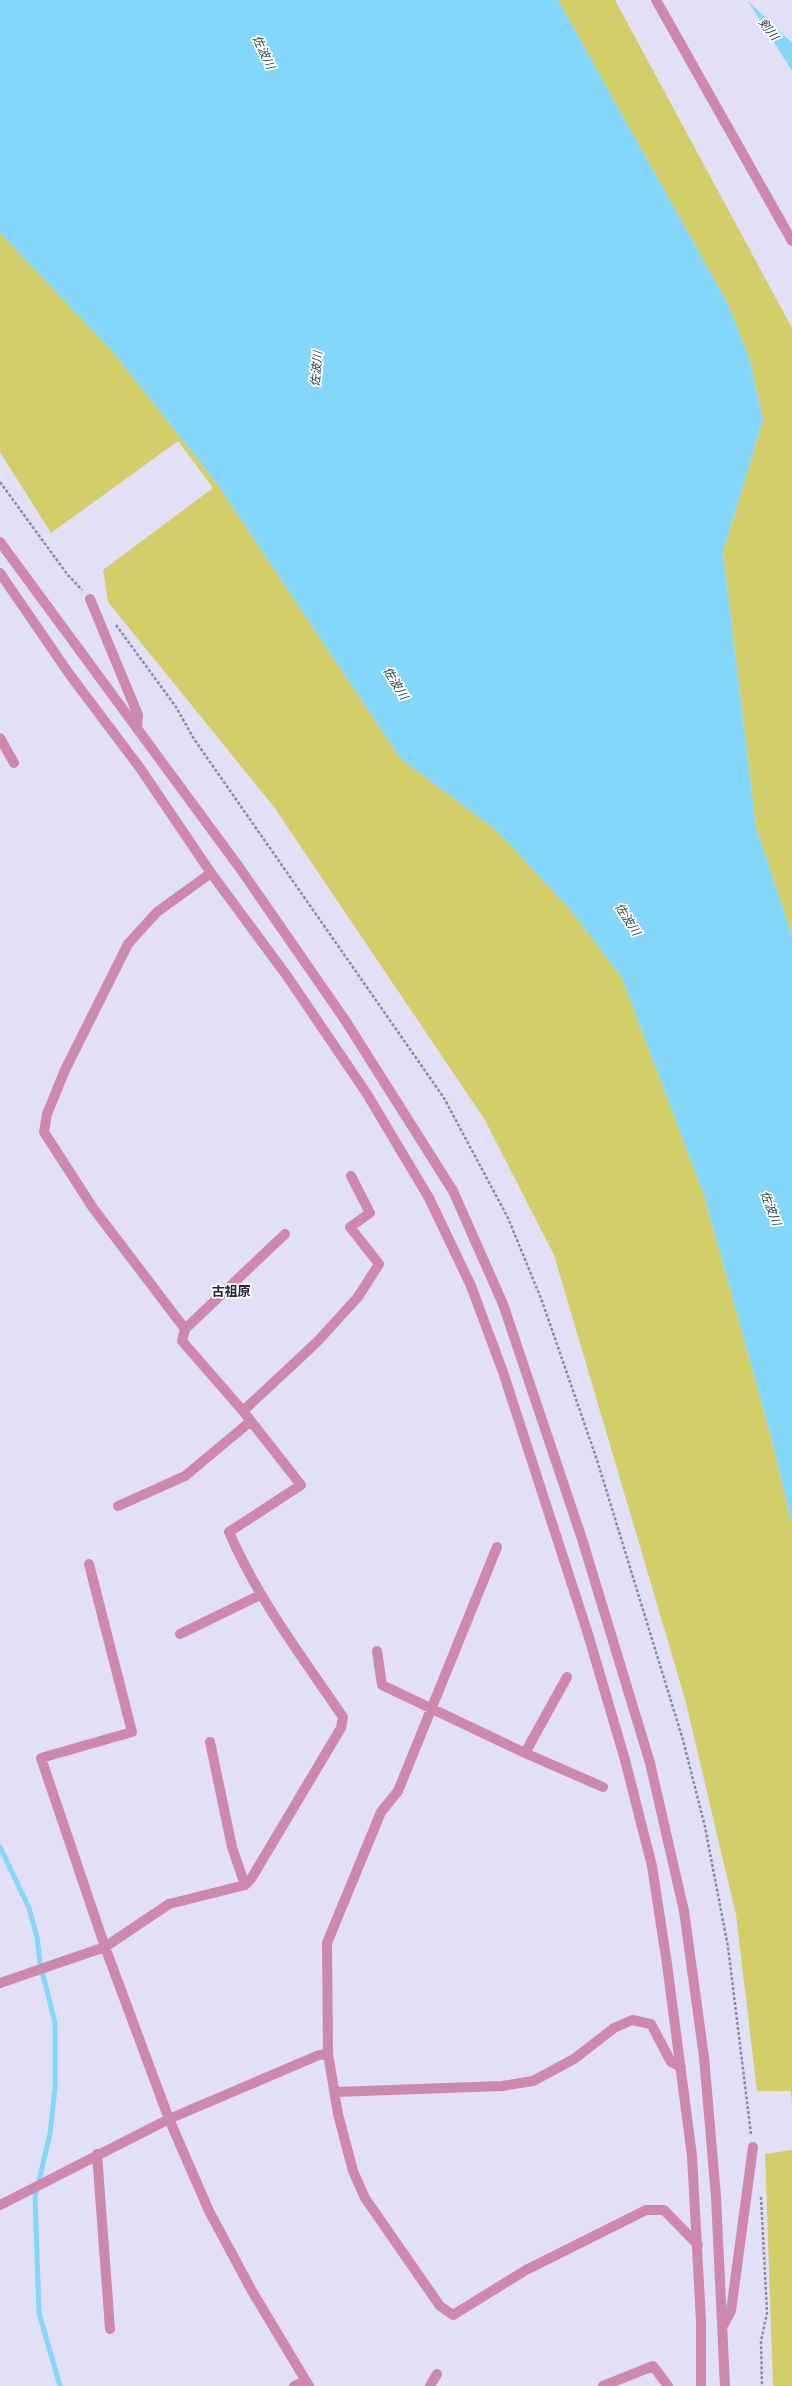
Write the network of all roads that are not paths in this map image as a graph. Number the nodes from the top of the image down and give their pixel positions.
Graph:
1 (656, 0) edge
2 (792, 241) edge
3 (0, 542) edge
4 (0, 573) edge
5 (90, 599) dead end
6 (137, 729) junction
7 (0, 738) edge
8 (14, 763) dead end
9 (211, 873) junction
10 (352, 1176) dead end
11 (285, 1234) dead end
12 (185, 1328) junction
13 (243, 1411) junction
14 (252, 1421) junction
15 (118, 1506) dead end
16 (497, 1547) dead end
17 (89, 1564) dead end
18 (260, 1595) junction
19 (180, 1634) dead end
20 (377, 1651) dead end
21 (567, 1677) dead end
22 (431, 1709) junction
23 (210, 1742) dead end
24 (525, 1753) junction
25 (603, 1787) dead end
26 (245, 1885) junction
27 (105, 1947) junction
28 (0, 1983) edge
29 (328, 2054) junction
30 (681, 2068) junction
31 (335, 2092) junction
32 (170, 2119) junction
33 (753, 2147) dead end
34 (97, 2154) junction
35 (0, 2205) edge
36 (698, 2245) junction
37 (724, 2324) junction
38 (110, 2329) dead end
39 (437, 2374) dead end
40 (307, 2383) edge
41 (294, 2386) edge
42 (430, 2386) edge
43 (602, 2386) edge
44 (668, 2386) edge
45 (701, 2386) edge
46 (725, 2386) edge

1 - 2 street
3 - 6 street
4 - 9 street
5 - 6 street
6 - 37 street
7 - 8 street
9 - 12 street
9 - 30 street
10 - 13 street
11 - 12 street
12 - 13 street
13 - 14 street
14 - 15 street
14 - 18 street
16 - 22 street
17 - 27 street
18 - 19 street
18 - 26 street
20 - 22 street
21 - 24 street
22 - 24 street
22 - 29 street
23 - 26 street
24 - 25 street
26 - 27 street
27 - 28 street
27 - 32 street
29 - 31 street
29 - 32 street
30 - 31 street
30 - 36 street
31 - 36 street
32 - 34 street
32 - 40 street
33 - 37 street
34 - 35 street
34 - 38 street
36 - 45 street
37 - 46 street
39 - 42 street
40 - 41 street
43 - 44 street

